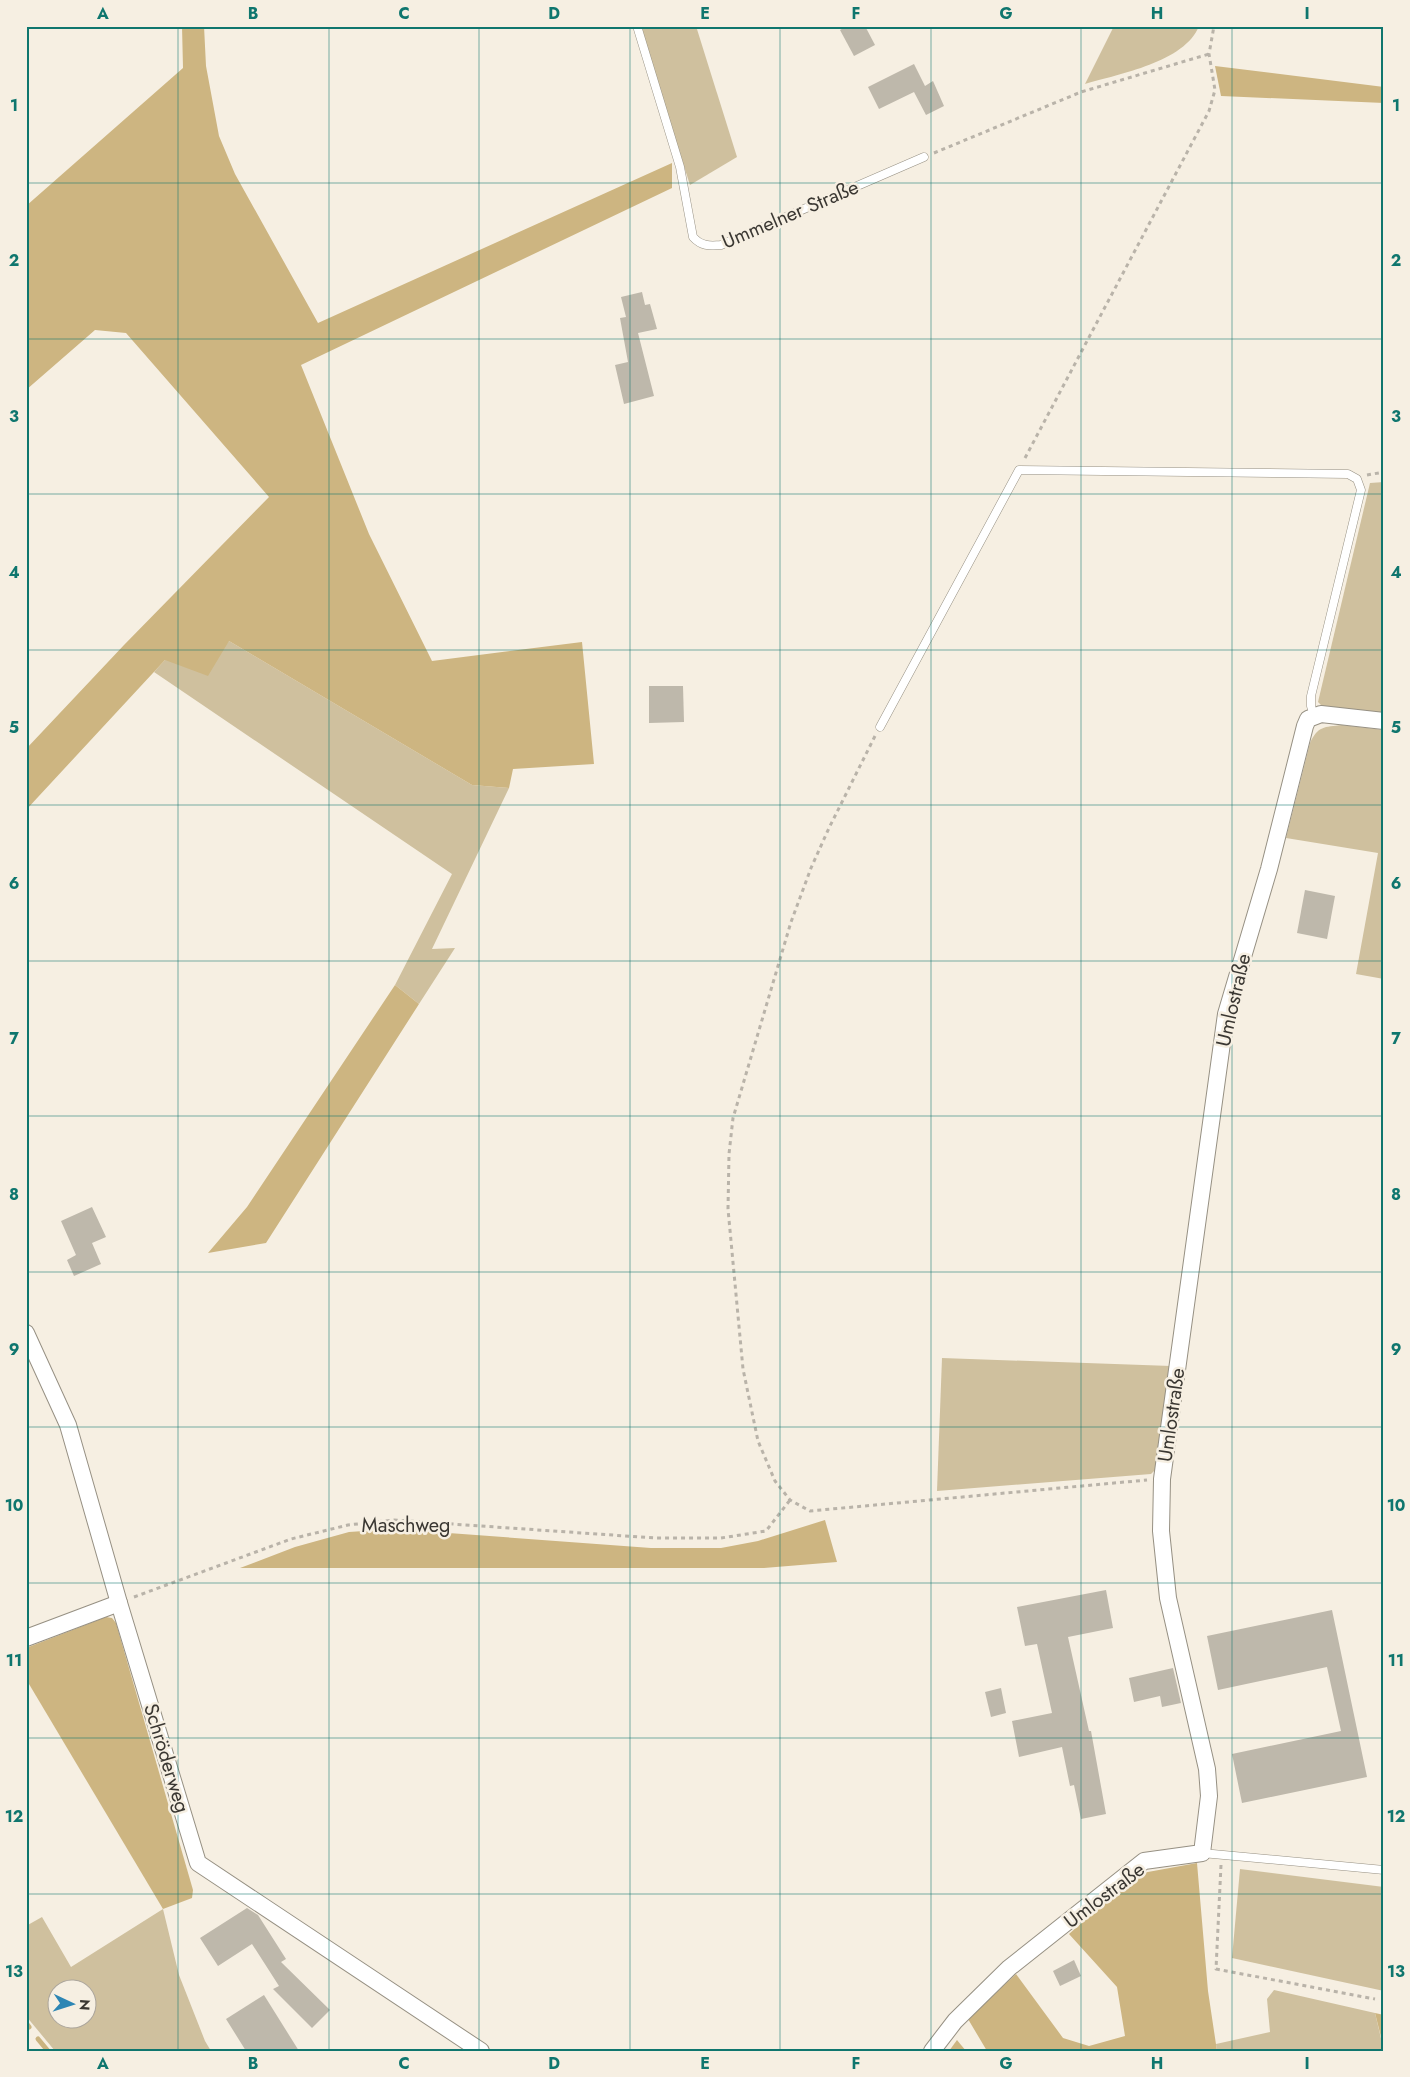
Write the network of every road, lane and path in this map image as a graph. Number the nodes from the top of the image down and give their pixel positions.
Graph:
1 (637, 26) edge
2 (1214, 26) edge
3 (1209, 54) junction
4 (924, 157) joint
5 (1019, 470) junction
6 (1314, 716) junction
7 (1384, 722) edge
8 (880, 727) joint
9 (26, 1333) edge
10 (1162, 1478) junction
11 (790, 1500) junction
12 (120, 1603) junction
13 (26, 1638) edge
14 (1202, 1853) junction
15 (1221, 1855) junction
16 (1384, 1870) edge
17 (1375, 2000) dead end
18 (481, 2051) edge
19 (932, 2051) edge

1 - 4 lane, Ummelner Straße
2 - 3 path
3 - 4 path
3 - 5 path
5 - 6 lane
5 - 8 lane
6 - 7 street
6 - 10 street, Umlostraße
8 - 11 path
9 - 12 street, Schröderweg
10 - 11 path
10 - 14 street, Umlostraße
11 - 12 path, Maschweg
12 - 13 street
12 - 18 street, Schröderweg
14 - 15 lane
14 - 19 street, Umlostraße
15 - 16 lane
15 - 17 path

